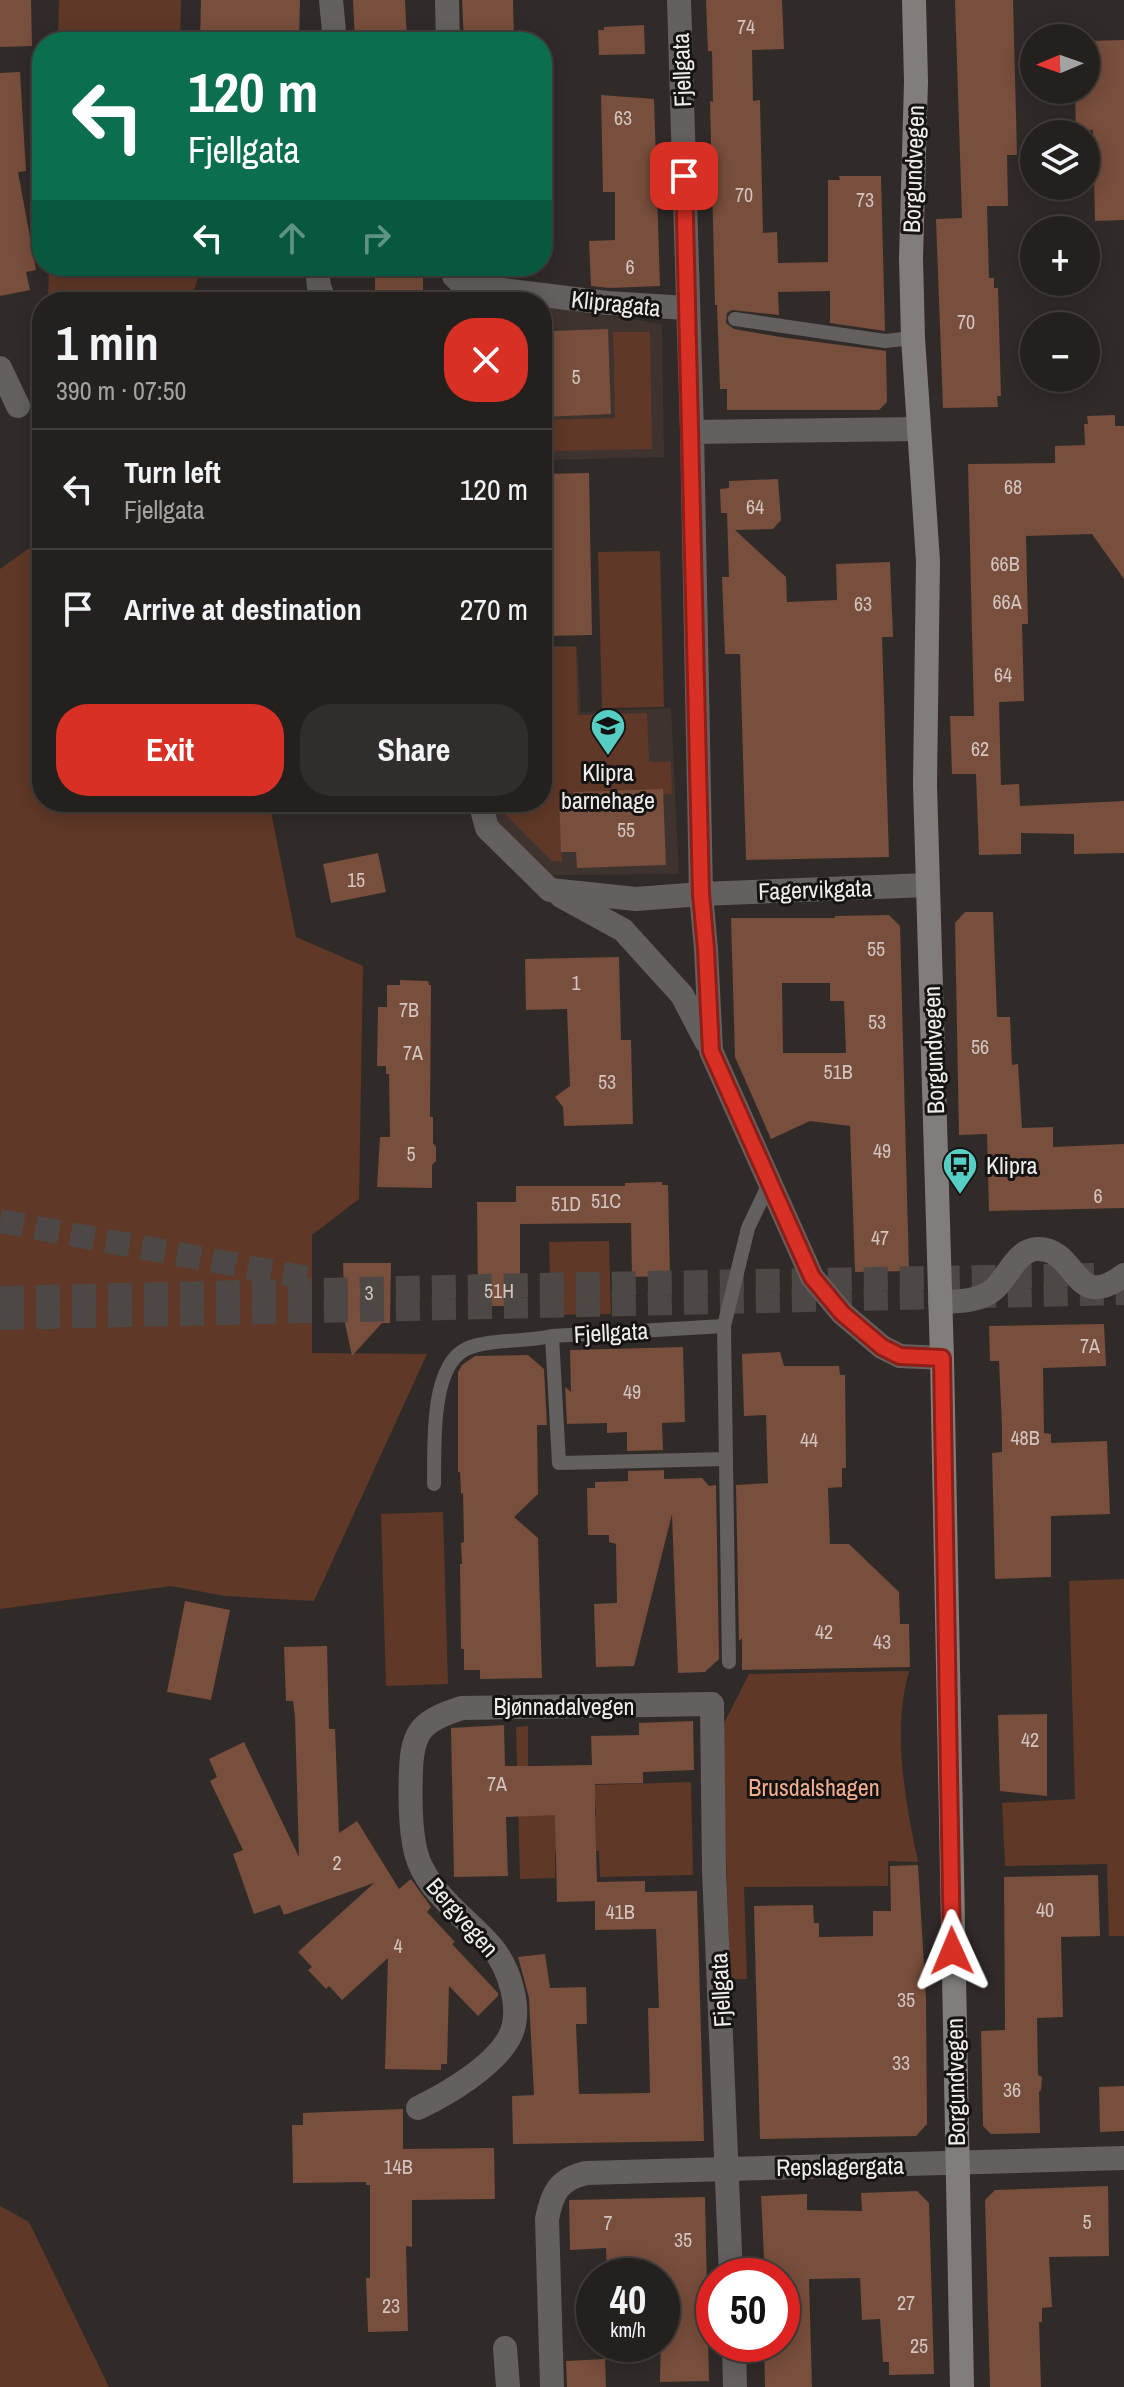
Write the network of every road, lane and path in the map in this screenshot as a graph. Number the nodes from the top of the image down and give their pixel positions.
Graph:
1 (331, 0) edge
2 (447, 0) edge
3 (679, 0) edge
4 (914, 0) edge
5 (334, 32) edge
6 (448, 32) edge
7 (455, 276) edge
8 (519, 292) edge
9 (552, 296) edge
10 (687, 308) junction
11 (735, 319) dead end
12 (913, 338) junction
13 (0, 368) edge
14 (18, 406) dead end
15 (919, 429) junction
16 (692, 432) junction
17 (483, 812) edge
18 (928, 885) junction
19 (550, 890) junction
20 (701, 894) junction
21 (711, 1051) junction
22 (769, 1184) junction
23 (1124, 1275) edge
24 (940, 1302) junction
25 (724, 1326) junction
26 (552, 1336) junction
27 (942, 1358) junction
28 (726, 1459) junction
29 (434, 1484) dead end
30 (729, 1662) dead end
31 (712, 1704) joint
32 (421, 1729) joint
33 (418, 2108) dead end
34 (1124, 2158) edge
35 (956, 2164) junction
36 (728, 2168) junction
37 (730, 2258) edge
38 (505, 2348) dead end
39 (734, 2362) edge
40 (508, 2387) edge
41 (552, 2387) edge
42 (735, 2387) edge
43 (962, 2387) edge

1 - 5 street
2 - 6 street
3 - 10 street, Fjellgata
4 - 12 main road, Borgundvegen
7 - 8 street, Klipragata
9 - 10 street, Klipragata
10 - 16 street, Fjellgata
11 - 12 lane
12 - 15 main road, Borgundvegen
13 - 14 street
15 - 16 street
15 - 18 main road, Borgundvegen
16 - 20 street, Fjellgata
17 - 19 street
18 - 20 street, Fagervikgata
18 - 24 main road, Borgundvegen
19 - 20 street, Fagervikgata
19 - 21 street
20 - 21 street, Fjellgata
21 - 22 street, Fjellgata
22 - 25 lane
22 - 27 street, Fjellgata
23 - 24 street
24 - 27 main road, Borgundvegen
25 - 26 lane, Fjellgata
25 - 28 lane
26 - 28 lane, Fjellgata
26 - 29 lane
27 - 35 main road, Borgundvegen
28 - 30 lane
31 - 32 street, Bjønnadalvegen
31 - 36 street, Fjellgata
32 - 33 street, Bergvegen
34 - 35 street, Repslagergata
35 - 36 street, Repslagergata
35 - 43 main road, Borgundvegen
36 - 37 street, Fjellgata
36 - 41 street, Repslagergata
38 - 40 street
39 - 42 street

